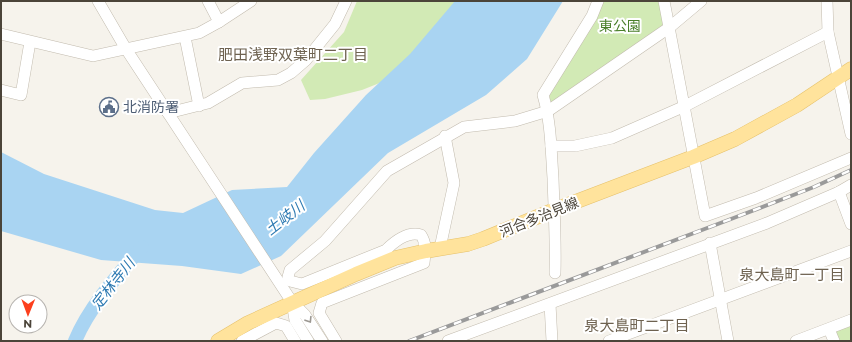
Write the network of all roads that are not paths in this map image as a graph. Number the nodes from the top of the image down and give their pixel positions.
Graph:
1 (98, 1) edge
2 (208, 1) edge
3 (251, 1) edge
4 (346, 1) edge
5 (598, 1) edge
6 (664, 1) edge
7 (701, 1) edge
8 (827, 1) edge
9 (219, 22) junction
10 (670, 27) junction
11 (828, 32) junction
12 (1, 34) edge
13 (184, 36) junction
14 (30, 42) junction
15 (126, 49) junction
16 (851, 69) edge
17 (838, 78) junction
18 (1, 90) edge
19 (199, 106) junction
20 (685, 106) junction
21 (548, 111) junction
22 (170, 115) junction
23 (851, 134) edge
24 (445, 136) junction
25 (551, 146) junction
26 (693, 158) junction
27 (851, 158) edge
28 (851, 186) edge
29 (839, 192) junction
30 (554, 210) junction
31 (851, 224) edge
32 (710, 243) junction
33 (440, 248) junction
34 (426, 250) junction
35 (851, 251) edge
36 (554, 273) dead end
37 (721, 300) junction
38 (292, 302) junction
39 (550, 304) junction
40 (851, 320) edge
41 (829, 329) junction
42 (218, 341) edge
43 (242, 341) edge
44 (296, 341) edge
45 (308, 341) edge
46 (322, 341) edge
47 (336, 341) edge
48 (448, 341) edge
49 (552, 341) edge
50 (610, 341) edge
51 (728, 341) edge
52 (796, 341) edge
53 (834, 341) edge

1 - 15 street
2 - 9 street
3 - 9 street
4 - 19 street
5 - 21 street
6 - 10 street
7 - 10 street
8 - 11 street
9 - 13 street
10 - 20 street
10 - 21 street
11 - 17 street
11 - 20 street
12 - 14 street
13 - 15 street
13 - 19 street
14 - 15 street
14 - 18 street
15 - 22 street
16 - 17 main road, 河合多治見線
17 - 23 street
17 - 26 main road, 河合多治見線
19 - 22 street
20 - 25 street
20 - 26 street
21 - 24 street
21 - 25 street
22 - 38 street
24 - 33 street
24 - 34 street
25 - 30 street
26 - 27 street
26 - 30 main road, 河合多治見線
28 - 29 street
29 - 31 street
29 - 32 street
30 - 33 main road, 河合多治見線
30 - 36 street
32 - 37 street
32 - 39 street
33 - 34 main road, 河合多治見線
34 - 38 main road, 河合多治見線
34 - 47 street
35 - 37 street
37 - 50 street
37 - 51 street
38 - 42 main road, 河合多治見線
38 - 45 street
38 -> 46 street
39 - 48 street
39 - 49 street
40 - 41 street
41 - 52 street
41 - 53 street
43 - 44 street

